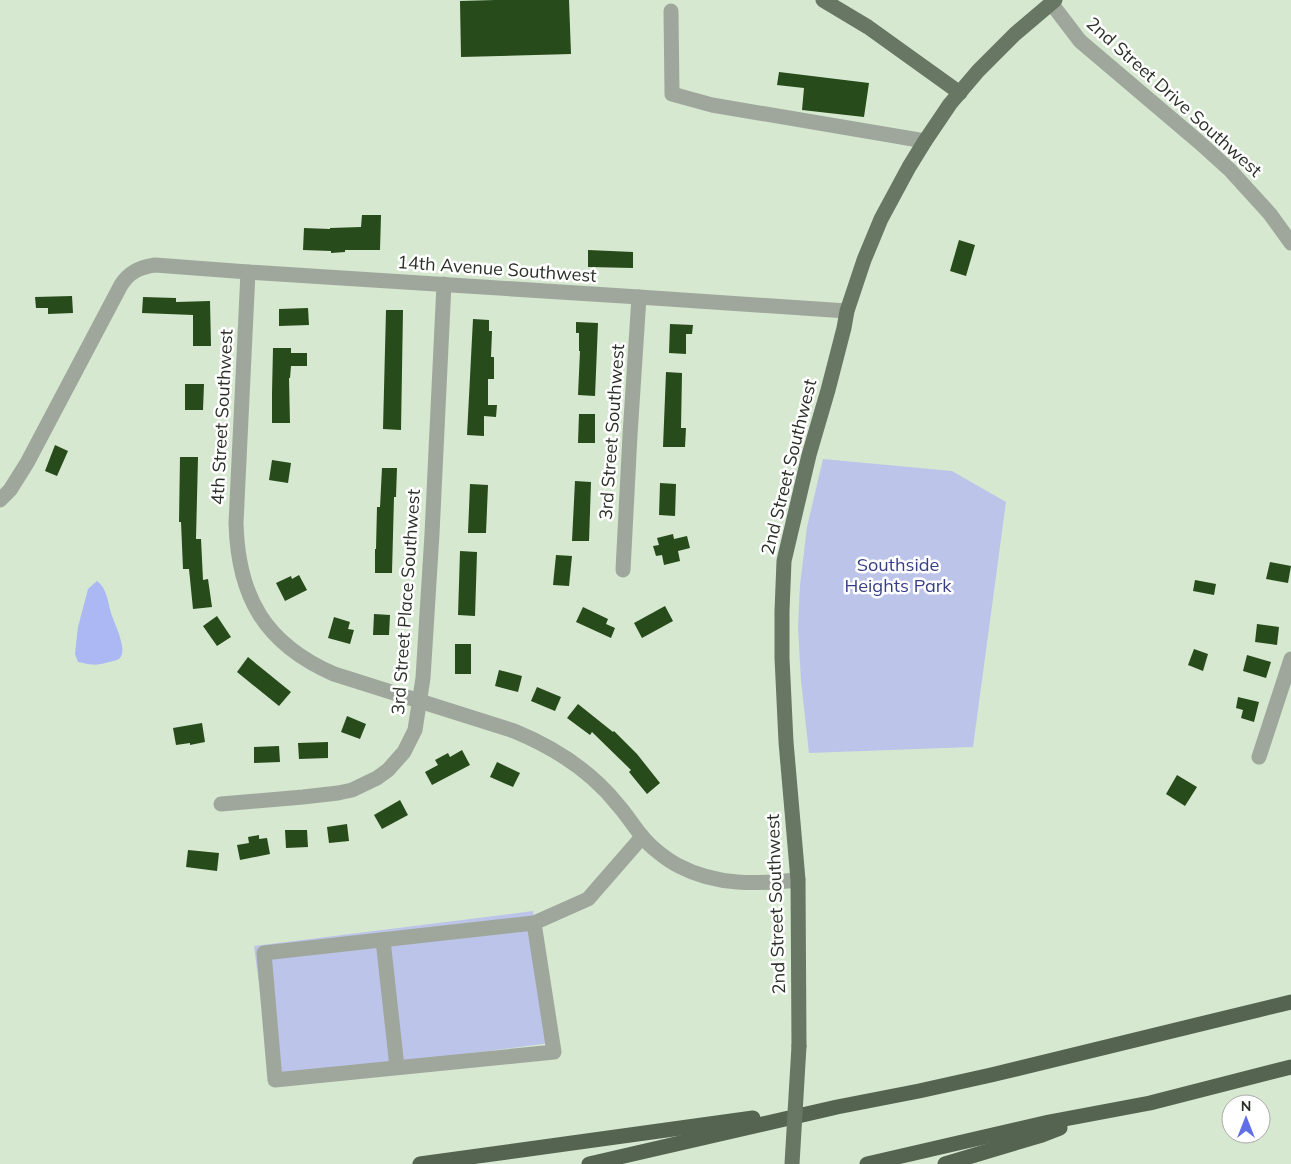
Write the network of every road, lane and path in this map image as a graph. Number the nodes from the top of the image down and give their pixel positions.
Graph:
1 (823, 0) edge
2 (1053, 2) edge
3 (671, 11) dead end
4 (960, 93) junction
5 (925, 141) junction
6 (1291, 243) edge
7 (248, 272) junction
8 (444, 284) junction
9 (639, 297) junction
10 (847, 311) junction
11 (0, 500) edge
12 (624, 570) dead end
13 (1291, 659) edge
14 (420, 702) junction
15 (1258, 757) dead end
16 (221, 804) dead end
17 (642, 837) junction
18 (798, 880) junction
19 (534, 923) junction
20 (384, 940) junction
21 (1291, 1002) edge
22 (397, 1067) junction
23 (1291, 1067) edge
24 (837, 1107) junction
25 (1102, 1112) junction
26 (420, 1164) edge
27 (589, 1164) edge
28 (792, 1164) edge
29 (867, 1164) edge
30 (945, 1164) edge

1 - 4 main road
2 - 4 main road, 2nd Street Southwest
2 - 6 street, 2nd Street Drive Southwest
3 - 5 street
4 - 5 main road, 2nd Street Southwest
5 - 10 main road, 2nd Street Southwest
7 - 8 street, 14th Avenue Southwest
7 - 11 street, 14th Avenue Southwest
7 - 14 street, 4th Street Southwest
8 - 9 street, 14th Avenue Southwest
8 - 14 street, 3rd Street Place Southwest
9 - 10 street, 14th Avenue Southwest
9 - 12 street, 3rd Street Southwest
10 - 18 main road, 2nd Street Southwest
13 - 15 street
14 - 16 street, 3rd Street Place Southwest
14 - 17 street, 4th Street Southwest
17 - 18 street, 4th Street Southwest
17 - 19 street
18 - 28 main road, 2nd Street Southwest, bridge
19 - 20 street
19 - 22 street
20 - 22 street
20 - 22 street
21 - 24 highway
23 - 25 highway
24 - 26 highway
24 - 27 highway
25 - 29 highway
25 - 30 highway

